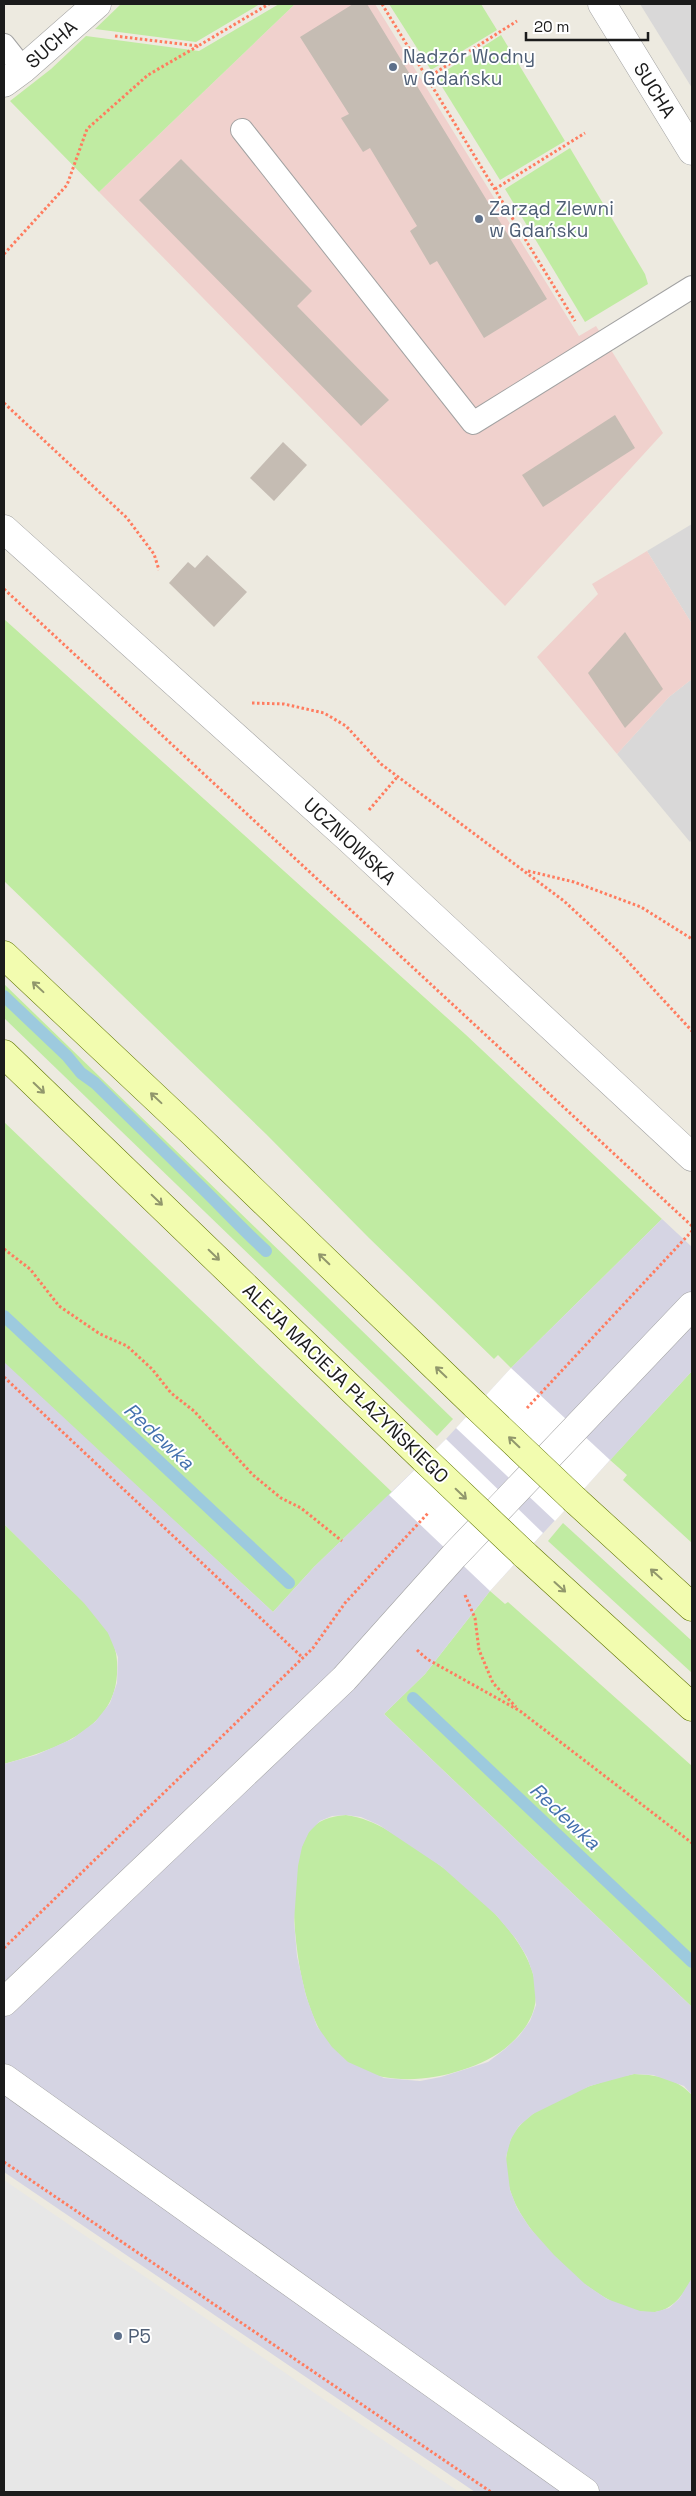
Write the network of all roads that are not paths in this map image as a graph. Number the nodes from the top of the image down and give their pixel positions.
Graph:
1 (97, 4) edge
2 (606, 5) edge
3 (4, 45) edge
4 (14, 76) edge
5 (242, 130) dead end
6 (692, 151) edge
7 (692, 287) edge
8 (4, 529) edge
9 (4, 955) edge
10 (4, 1054) edge
11 (692, 1157) edge
12 (692, 1306) edge
13 (692, 1607) edge
14 (692, 1707) edge
15 (4, 2002) edge
16 (4, 2078) edge
17 (586, 2492) edge

1 - 4 street, SUCHA
2 - 6 street, SUCHA
3 - 4 lane
5 - 7 lane
8 - 11 street, UCZNIOWSKA
13 -> 9 main road, bridge
10 -> 14 main road, ALEJA MACIEJA PŁAŻYŃSKIEGO, bridge
12 - 15 street
16 - 17 street

